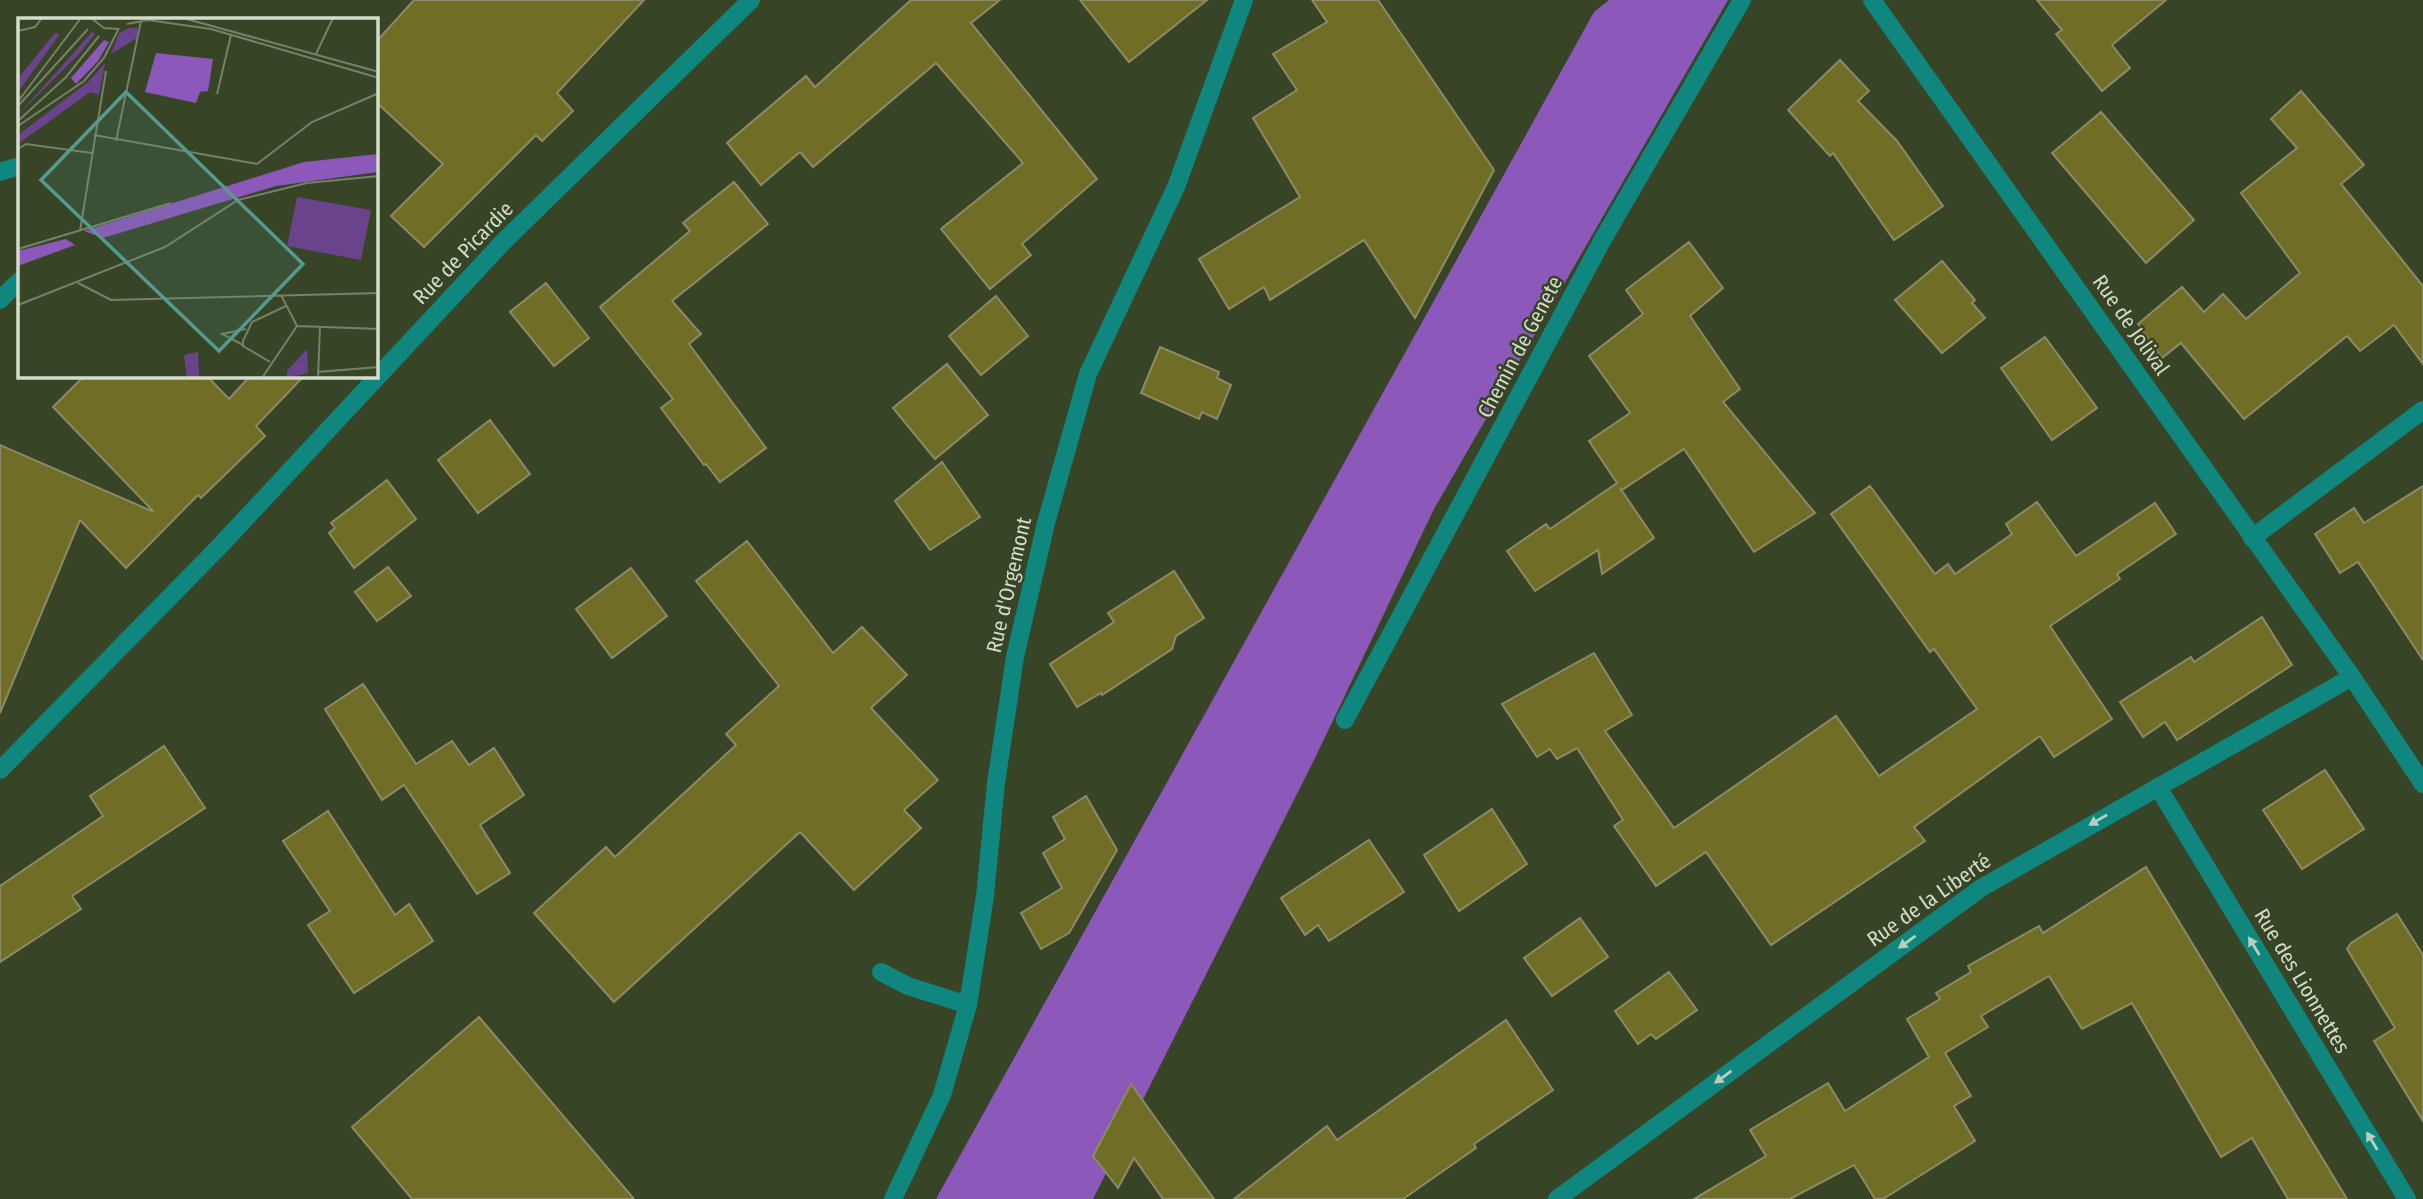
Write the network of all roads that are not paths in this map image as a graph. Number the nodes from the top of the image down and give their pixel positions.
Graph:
1 (751, 0) edge
2 (1244, 0) edge
3 (1742, 0) edge
4 (1872, 0) edge
5 (18, 166) edge
6 (0, 172) edge
7 (18, 282) edge
8 (0, 300) edge
9 (378, 376) edge
10 (376, 378) edge
11 (2423, 410) edge
12 (2252, 538) junction
13 (2352, 677) junction
14 (1345, 720) dead end
15 (0, 770) edge
16 (2423, 784) edge
17 (2158, 787) junction
18 (881, 972) dead end
19 (968, 1005) junction
20 (893, 1199) edge
21 (1556, 1199) edge
22 (2407, 1199) edge

1 - 9 street, Rue de Picardie
2 - 19 street, Rue d'Orgemont
3 - 14 street, Chemin de Genete
4 - 12 street, Rue de Jolival
5 - 6 street
7 - 8 street
10 - 15 street, Rue de Picardie
11 - 12 street
12 - 13 street, Rue de Jolival
13 - 16 street, Rue de Jolival
13 - 17 street, Rue de la Liberté
17 -> 21 street, Rue de la Liberté
22 -> 17 street, Rue des Lionnettes
18 - 19 street
19 - 20 street, Rue d'Orgemont

